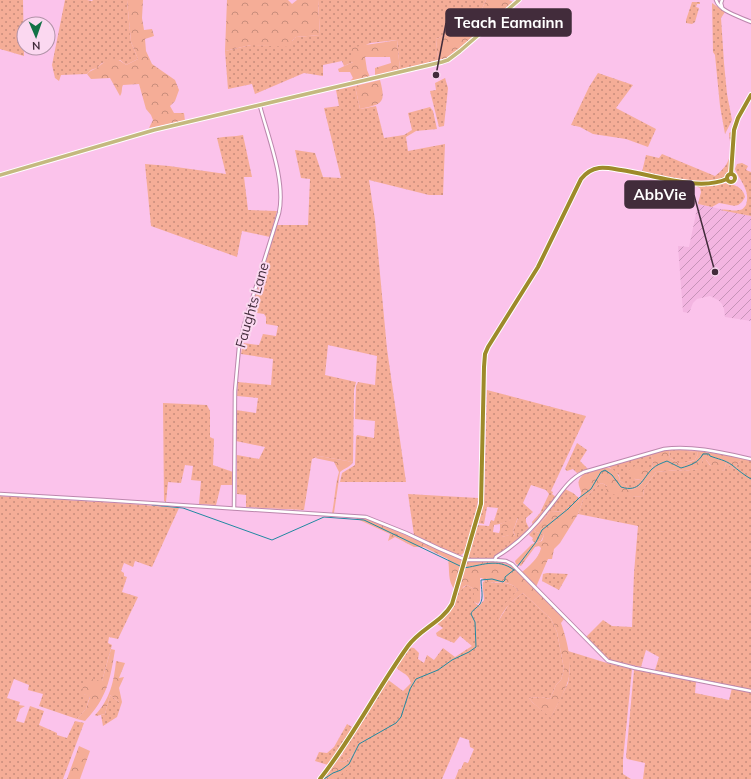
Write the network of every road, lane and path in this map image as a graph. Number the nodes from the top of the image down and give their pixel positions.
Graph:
1 (519, 0) edge
2 (716, 0) edge
3 (722, 0) edge
4 (723, 8) junction
5 (751, 22) edge
6 (751, 95) edge
7 (260, 106) junction
8 (731, 174) junction
9 (0, 175) edge
10 (727, 179) junction
11 (751, 459) edge
12 (0, 494) edge
13 (234, 508) junction
14 (466, 560) junction
15 (495, 560) junction
16 (751, 691) edge
17 (320, 779) edge

1 - 7 main road
2 - 4 street
3 - 4 street
4 - 5 street
6 - 8 highway
7 - 9 main road
7 - 13 street, Faughts Lane
8 - 10 highway
8 - 10 highway
10 - 14 highway
11 - 15 street
12 - 13 street
13 - 14 street
14 - 15 street
14 - 17 highway
15 - 16 street

